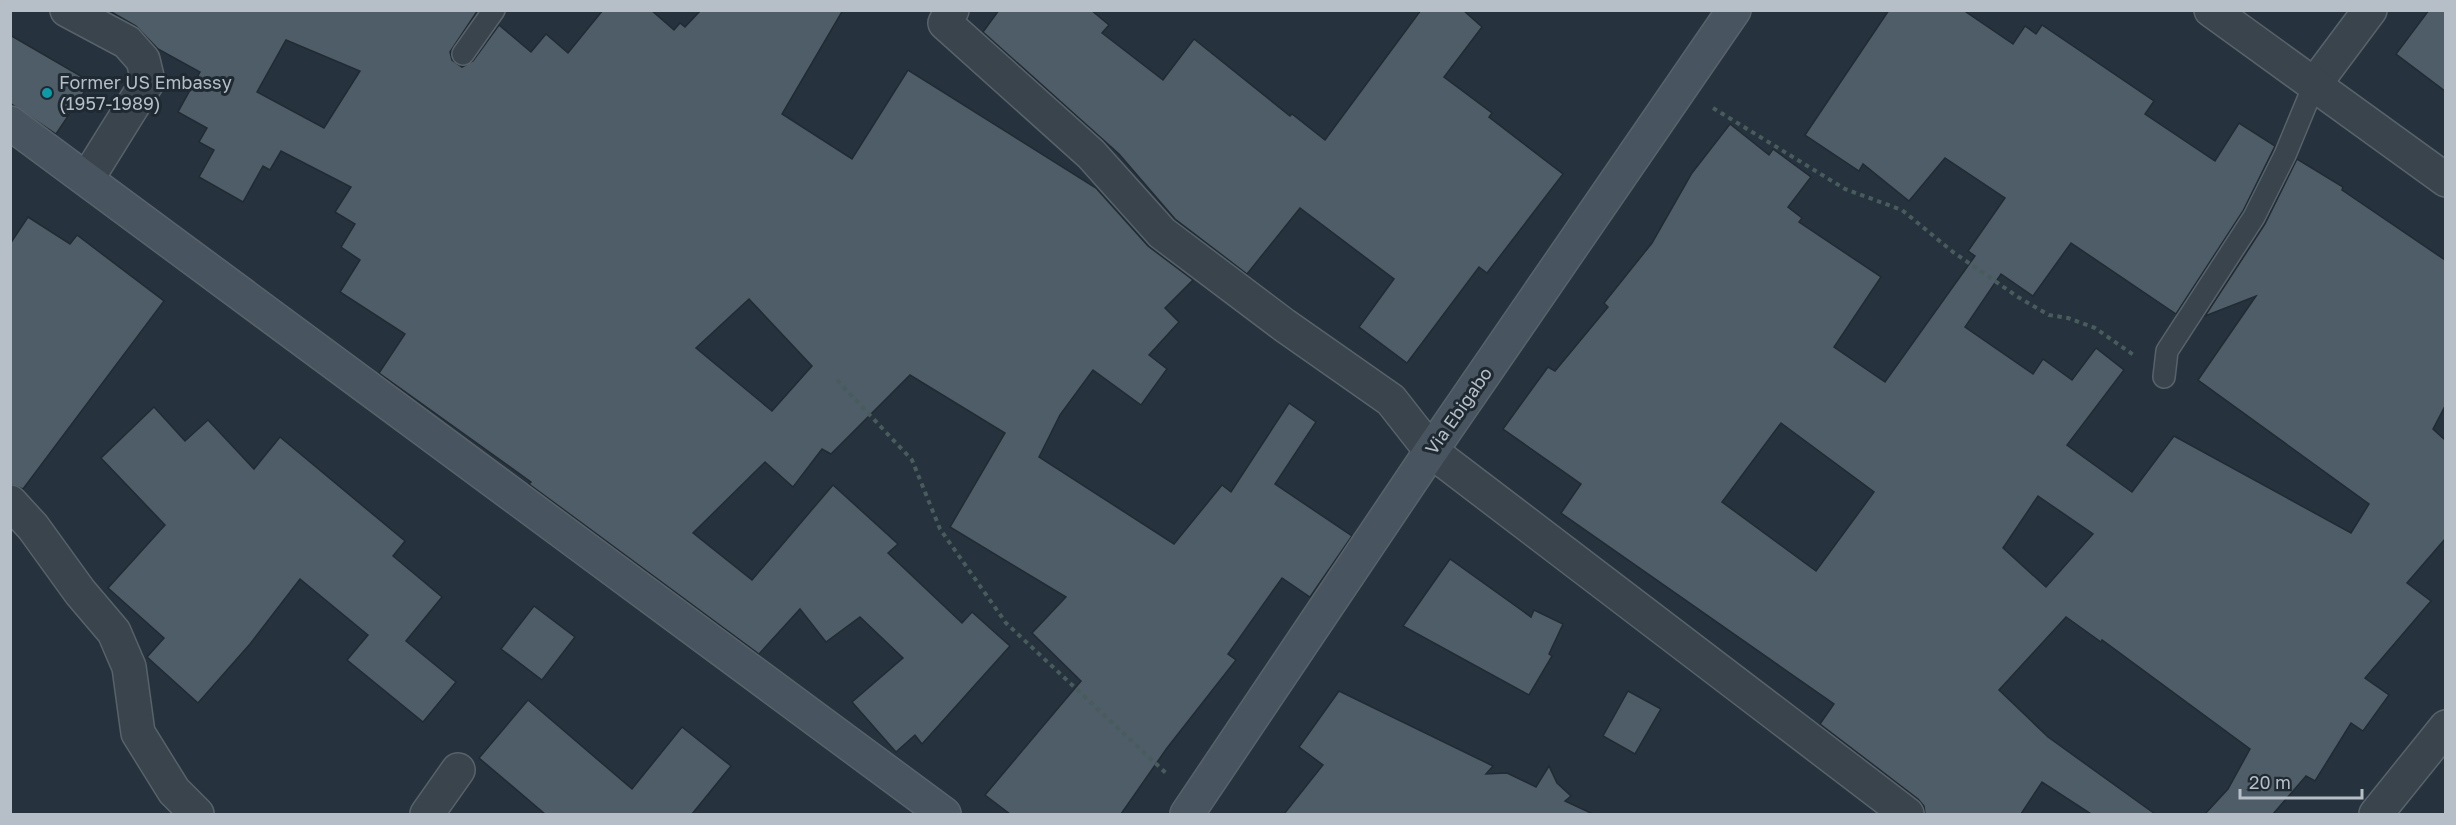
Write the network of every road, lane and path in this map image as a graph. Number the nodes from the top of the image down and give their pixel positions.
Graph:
1 (67, 10) edge
2 (494, 10) edge
3 (952, 10) edge
4 (1734, 10) edge
5 (2211, 10) edge
6 (2370, 10) edge
7 (463, 54) dead end
8 (2314, 84) junction
9 (1682, 89) junction
10 (10, 123) edge
11 (87, 179) junction
12 (2445, 180) edge
13 (2164, 377) joint
14 (837, 380) dead end
15 (1431, 450) junction
16 (10, 502) edge
17 (2445, 727) edge
18 (458, 770) dead end
19 (1192, 807) edge
20 (197, 814) edge
21 (427, 814) edge
22 (944, 814) edge
23 (1907, 814) edge
24 (2376, 814) edge

1 - 11 street
2 - 7 lane
3 - 15 street
4 - 9 main road, Via Ebigabo
5 - 8 street
6 - 8 street
8 - 12 street
8 - 13 lane
9 - 13 path
9 - 15 main road, Via Ebigabo
10 - 11 main road
11 - 22 main road
14 - 19 path
15 - 19 main road, Via Ebigabo
15 - 23 street
16 - 20 street
17 - 24 street
18 - 21 street

